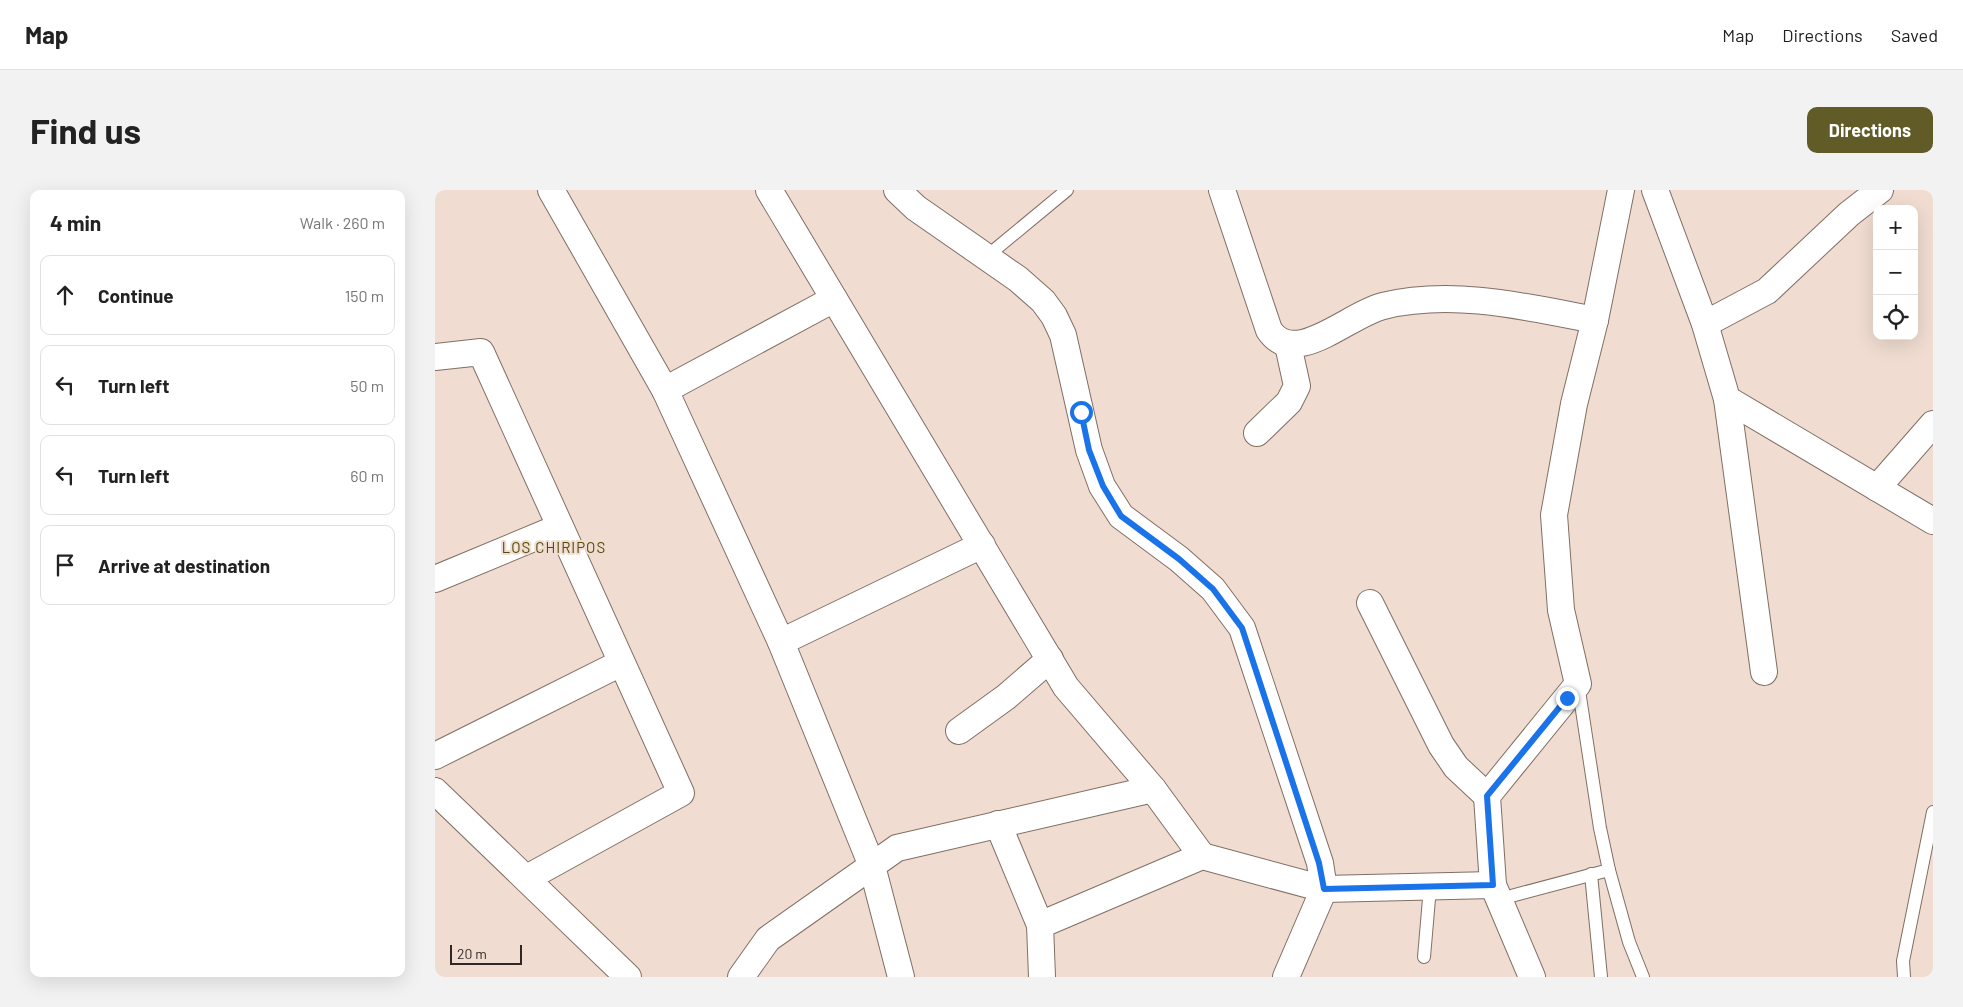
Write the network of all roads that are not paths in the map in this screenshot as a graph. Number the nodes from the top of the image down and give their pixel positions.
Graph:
1 (551, 190) edge
2 (769, 190) edge
3 (897, 190) edge
4 (1067, 190) edge
5 (1222, 190) edge
6 (1621, 190) edge
7 (1655, 190) edge
8 (1880, 190) edge
9 (987, 257) junction
10 (834, 299) junction
11 (1595, 320) junction
12 (1705, 324) junction
13 (1288, 345) junction
14 (435, 357) edge
15 (665, 390) junction
16 (1727, 399) junction
17 (1933, 424) edge
18 (1257, 433) dead end
19 (1877, 488) junction
20 (1933, 521) edge
21 (560, 527) junction
22 (982, 545) junction
23 (435, 579) edge
24 (1370, 603) dead end
25 (781, 642) junction
26 (1049, 659) junction
27 (621, 663) junction
28 (1764, 672) dead end
29 (1578, 684) junction
30 (959, 732) dead end
31 (435, 756) edge
32 (1153, 789) junction
33 (435, 791) edge
34 (1487, 796) junction
35 (1933, 812) edge
36 (998, 824) junction
37 (1202, 856) junction
38 (872, 866) junction
39 (1609, 870) junction
40 (1591, 874) junction
41 (527, 878) junction
42 (1429, 887) junction
43 (1324, 889) junction
44 (1497, 892) junction
45 (1040, 925) junction
46 (1424, 957) dead end
47 (628, 977) edge
48 (741, 977) edge
49 (901, 977) edge
50 (1042, 977) edge
51 (1286, 977) edge
52 (1532, 977) edge
53 (1601, 977) edge
54 (1643, 977) edge
55 (1905, 977) edge

1 - 15 street
2 - 10 street
3 - 9 street
4 - 9 lane
5 - 13 street
6 - 11 street
7 - 12 street
8 - 12 street
9 - 43 street
10 - 15 street
10 - 22 street
11 - 13 street
11 - 29 street
12 - 16 street
13 - 18 street
14 - 21 street
15 - 25 street
16 - 19 street
16 - 28 street
17 - 19 street
19 - 20 street
21 - 23 street
21 - 27 street
22 - 25 street
22 - 26 street
24 - 34 street
25 - 38 street
26 - 30 street
26 - 32 street
27 - 31 street
27 - 41 street
29 - 34 street
29 - 39 lane
32 - 36 street
32 - 37 street
33 - 41 street
34 - 44 street
35 - 55 lane
36 - 38 street
36 - 45 street
37 - 43 street
37 - 45 street
38 - 48 street
38 - 49 street
39 - 40 lane
39 - 54 lane
40 - 44 lane
40 - 53 lane
41 - 47 street
42 - 43 street
42 - 44 street
42 - 46 lane
43 - 51 street
44 - 52 street
45 - 50 street

